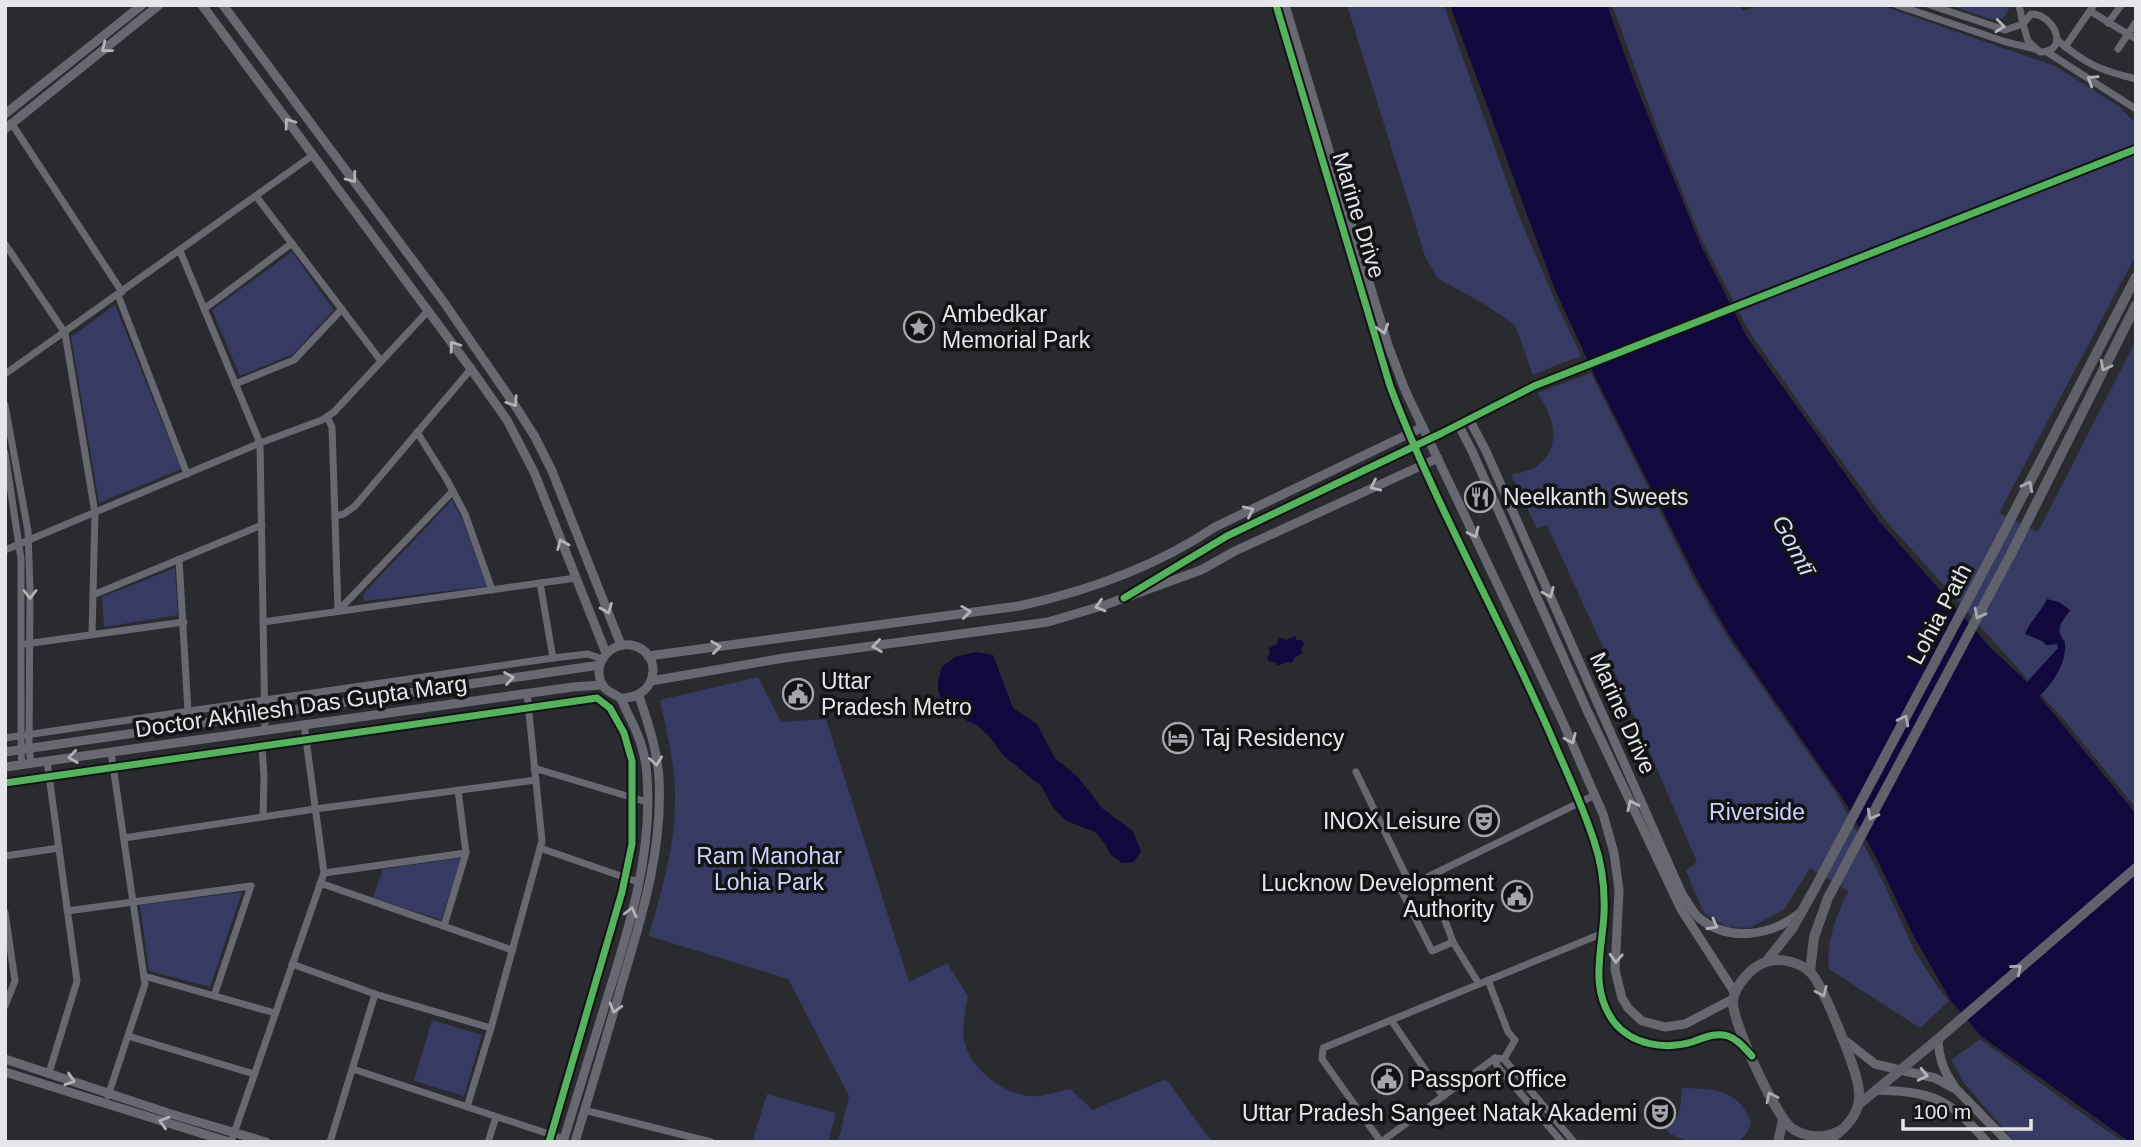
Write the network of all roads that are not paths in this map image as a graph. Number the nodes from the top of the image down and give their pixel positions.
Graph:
1 (142, 5) edge
2 (159, 5) edge
3 (202, 5) edge
4 (223, 5) edge
5 (1276, 5) edge
6 (1285, 5) edge
7 (1897, 5) edge
8 (1930, 5) edge
9 (2019, 5) edge
10 (2035, 5) edge
11 (2120, 7) dead end
12 (2092, 8) edge
13 (2038, 14) junction
14 (1967, 18) junction
15 (2136, 22) edge
16 (2108, 23) junction
17 (2024, 24) junction
18 (1965, 28) junction
19 (2132, 37) edge
20 (2057, 40) junction
21 (2066, 47) junction
22 (2035, 48) junction
23 (2118, 49) dead end
24 (2047, 52) junction
25 (2136, 79) edge
26 (2136, 109) edge
27 (5, 114) edge
28 (8, 126) edge
29 (2136, 149) edge
30 (313, 155) junction
31 (256, 196) junction
32 (292, 243) junction
33 (5, 244) edge
34 (180, 251) junction
35 (2136, 277) edge
36 (120, 294) junction
37 (2136, 305) edge
38 (204, 309) junction
39 (342, 309) junction
40 (428, 311) junction
41 (65, 333) junction
42 (381, 361) junction
43 (471, 369) junction
44 (5, 374) edge
45 (235, 384) junction
46 (5, 405) edge
47 (327, 417) junction
48 (1469, 419) junction
49 (1458, 424) junction
50 (1423, 427) junction
51 (417, 432) junction
52 (1408, 435) junction
53 (260, 443) junction
54 (5, 453) edge
55 (1438, 458) junction
56 (1422, 464) junction
57 (187, 474) junction
58 (20, 485) junction
59 (8, 490) edge
60 (453, 491) junction
61 (95, 513) junction
62 (335, 516) junction
63 (262, 525) junction
64 (1227, 536) junction
65 (29, 541) junction
66 (20, 544) junction
67 (1189, 544) junction
68 (5, 550) edge
69 (179, 559) junction
70 (576, 578) junction
71 (540, 583) junction
72 (492, 590) junction
73 (93, 595) junction
74 (1124, 598) junction
75 (338, 611) junction
76 (184, 622) junction
77 (263, 622) junction
78 (92, 634) junction
79 (25, 644) junction
80 (621, 645) junction
81 (648, 656) junction
82 (553, 658) junction
83 (602, 659) junction
84 (651, 681) junction
85 (602, 685) junction
86 (527, 693) junction
87 (639, 696) junction
88 (621, 698) junction
89 (265, 701) junction
90 (528, 708) junction
91 (188, 712) junction
92 (265, 715) junction
93 (304, 724) junction
94 (265, 730) junction
95 (25, 735) junction
96 (5, 738) edge
97 (306, 739) junction
98 (262, 747) junction
99 (25, 750) junction
100 (5, 752) edge
101 (111, 752) junction
102 (47, 761) junction
103 (27, 764) junction
104 (5, 767) edge
105 (114, 767) junction
106 (534, 768) junction
107 (1356, 772) dead end
108 (50, 776) junction
109 (536, 780) junction
110 (5, 783) edge
111 (458, 790) junction
112 (1595, 795) junction
113 (632, 797) junction
114 (647, 802) junction
115 (1581, 802) junction
116 (316, 808) junction
117 (263, 816) junction
118 (124, 838) junction
119 (59, 848) junction
120 (540, 848) junction
121 (466, 853) junction
122 (5, 856) edge
123 (2136, 868) edge
124 (324, 873) junction
125 (1429, 877) junction
126 (625, 878) junction
127 (638, 882) junction
128 (320, 883) junction
129 (1411, 886) junction
130 (133, 902) junction
131 (67, 911) junction
132 (1802, 911) junction
133 (6, 917) edge
134 (444, 926) junction
135 (1601, 934) junction
136 (1452, 942) junction
137 (512, 950) junction
138 (1766, 962) junction
139 (292, 964) junction
140 (1810, 972) junction
141 (144, 976) junction
142 (1488, 980) junction
143 (1479, 984) junction
144 (375, 994) junction
145 (7, 996) edge
146 (214, 996) junction
147 (1734, 996) junction
148 (5, 1006) edge
149 (275, 1013) junction
150 (1391, 1020) junction
151 (491, 1028) junction
152 (128, 1036) junction
153 (1841, 1037) junction
154 (1938, 1039) junction
155 (1752, 1056) junction
156 (1495, 1058) junction
157 (5, 1059) edge
158 (1504, 1059) junction
159 (353, 1069) junction
160 (1899, 1070) junction
161 (5, 1072) edge
162 (49, 1073) junction
163 (254, 1074) junction
164 (1876, 1090) junction
165 (1957, 1090) junction
166 (109, 1093) junction
167 (1443, 1096) junction
168 (106, 1104) junction
169 (1858, 1105) junction
170 (467, 1107) junction
171 (584, 1110) junction
172 (496, 1117) junction
173 (1783, 1120) junction
174 (1843, 1129) junction
175 (550, 1138) edge
176 (231, 1139) edge
177 (564, 1140) edge
178 (266, 1142) edge
179 (330, 1142) edge
180 (488, 1142) edge
181 (575, 1142) edge
182 (711, 1142) edge
183 (1381, 1142) edge
184 (1562, 1142) edge
185 (1574, 1142) edge
186 (1778, 1142) edge
187 (1827, 1142) edge
188 (1987, 1142) edge
189 (2008, 1142) edge

1 - 27 street
2 -> 28 street
30 -> 3 street
4 -> 80 street
5 - 52 street, Marine Drive
6 -> 50 street, Marine Drive
7 - 18 street
8 - 14 street
9 - 17 street
10 - 13 street
11 - 16 street
12 - 16 street
12 - 21 street
13 - 17 street
13 - 20 street
14 -> 17 street
14 - 18 street
15 - 19 street
16 - 19 street
17 - 22 street
18 - 22 street
19 - 23 street
20 - 21 street
20 - 24 street
21 - 25 street
22 - 24 street
26 -> 24 street
28 - 36 street
29 - 48 street
30 - 31 street
30 - 40 street
31 - 32 street
31 - 34 street
32 - 38 street
32 - 39 street
33 - 41 street
34 - 36 street
34 - 38 street
132 -> 35 main road, Lohia Path
36 - 41 street
36 - 57 street
37 -> 140 main road, Lohia Path
38 - 45 street
39 - 42 street
39 - 45 street
40 - 42 street
43 -> 40 street
41 - 44 street
41 - 61 street
42 - 47 street
43 - 51 street
70 -> 43 street
45 - 53 street
46 - 58 street
47 - 53 street
47 - 62 street
48 - 49 street
48 -> 132 street, Marine Drive
49 - 64 street, bridge
147 -> 49 street, Marine Drive
50 - 52 street
50 - 55 street, Marine Drive
51 - 60 street
51 - 62 street
52 - 56 street, Marine Drive
67 -> 52 street
53 - 57 street
53 - 63 street
54 - 59 street
55 - 56 street
55 -> 112 street, Marine Drive
56 -> 74 street
56 - 115 street, Marine Drive
57 - 61 street
58 - 59 street
58 - 65 street
59 - 66 street
60 - 72 street
60 - 75 street
61 - 65 street
61 - 73 street
62 - 75 street
63 - 69 street
63 - 77 street
64 - 67 street
64 - 74 street
65 - 66 street
65 -> 79 street
66 - 68 street
66 - 79 street
81 -> 67 street
69 - 73 street
69 - 76 street
70 - 71 street
70 - 83 street
71 - 72 street
71 - 82 street
72 - 75 street
73 - 78 street
74 -> 84 street
75 - 77 street
76 - 78 street
76 - 91 street
77 - 89 street
78 - 79 street
79 - 95 street
80 - 81 street
80 - 83 street
81 - 84 street
82 - 83 street
82 - 89 street
83 - 85 street
92 -> 83 street, Doctor Akhilesh Das Gupta Marg
84 - 87 street
85 - 86 street, Doctor Akhilesh Das Gupta Marg
85 - 88 street
86 - 90 street
86 - 93 street, Doctor Akhilesh Das Gupta Marg
87 - 88 street
87 -> 171 street
88 - 114 street
89 - 91 street
89 - 92 street
90 - 97 street
90 - 106 street
90 - 113 street
91 - 95 street
92 - 94 street
92 - 99 street, Doctor Akhilesh Das Gupta Marg
93 - 94 street, Doctor Akhilesh Das Gupta Marg
93 - 97 street
94 - 101 street, Doctor Akhilesh Das Gupta Marg
95 - 96 street
95 - 99 street
97 - 98 street
97 - 116 street
98 - 105 street
98 - 117 street
99 - 100 street, Doctor Akhilesh Das Gupta Marg
99 - 103 street
101 -> 102 street, Doctor Akhilesh Das Gupta Marg
101 - 105 street
102 - 103 street, Doctor Akhilesh Das Gupta Marg
102 - 108 street
103 - 104 street, Doctor Akhilesh Das Gupta Marg
105 - 108 street
105 - 118 street
106 - 109 street
106 - 113 street
107 - 129 street
108 - 110 street
108 - 119 street
109 - 111 street
109 - 120 street
111 - 116 street
111 - 121 street
112 - 115 street
112 -> 147 street, Marine Drive
113 - 114 street
113 - 126 street
114 - 127 street
115 - 125 street
115 - 135 street, Marine Drive
116 - 117 street
116 - 124 street
117 - 118 street
118 - 130 street
119 - 122 street
119 - 131 street
120 - 126 street
120 - 137 street
121 - 124 street
121 - 134 street
154 -> 123 main road
124 - 128 street
125 - 129 street
125 - 136 street
126 - 127 street
126 - 175 street
177 -> 127 street
128 - 134 street
128 - 139 street
129 - 136 street
130 - 131 street
130 - 141 street
130 - 146 street
131 - 162 street
132 - 138 main road, Lohia Path
133 - 145 street
134 - 137 street
135 - 142 street
135 - 155 street, Marine Drive
136 - 143 street
137 - 151 street
138 - 140 main road
138 - 147 main road, Lohia Path
139 - 144 street
139 - 149 street
140 -> 153 main road
141 - 146 street
141 - 152 street
142 - 143 street
142 - 158 street
143 - 150 street
144 - 151 street
144 - 159 street
145 - 148 street
146 - 149 street
147 - 155 main road
149 - 163 street
150 - 167 street
150 - 183 street
151 - 170 street
152 - 163 street
152 - 166 street
153 - 160 street
153 - 169 main road
154 - 160 main road
154 - 165 street
173 -> 155 main road
156 - 158 street
156 - 167 street
156 - 184 street
157 - 162 street
158 - 185 street
159 - 170 street
159 - 179 street
160 - 164 main road
160 -> 165 street
161 - 168 street
162 -> 166 street
163 - 176 street
164 - 169 main road
164 - 188 street
165 - 189 street
166 - 168 street
166 - 176 street
167 - 183 street
176 -> 168 street
169 - 174 main road
170 - 172 street
171 - 181 street
171 - 182 street
172 - 175 street
172 - 180 street
173 - 174 main road
173 - 186 main road
174 - 187 main road
175 - 177 street
176 - 178 street

